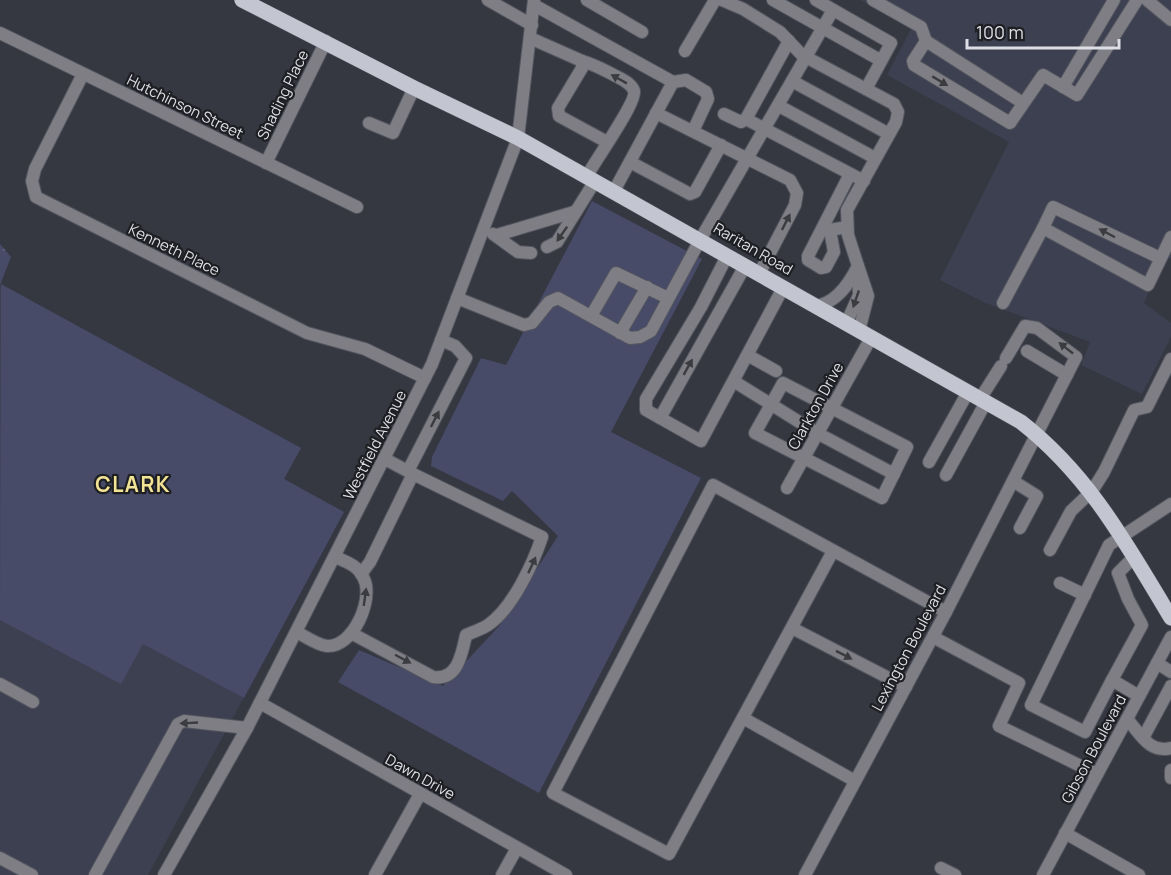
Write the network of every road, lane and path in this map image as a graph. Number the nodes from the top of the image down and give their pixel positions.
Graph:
1 (242, 0) edge
2 (489, 0) edge
3 (587, 0) edge
4 (715, 0) edge
5 (722, 0) edge
6 (773, 0) edge
7 (816, 0) edge
8 (873, 0) edge
9 (1114, 0) edge
10 (1137, 0) edge
11 (1147, 0) edge
12 (534, 3) edge
13 (833, 10) junction
14 (1171, 20) edge
15 (532, 25) junction
16 (822, 28) junction
17 (642, 32) dead end
18 (0, 33) edge
19 (530, 38) junction
20 (326, 41) junction
21 (789, 41) junction
22 (926, 41) junction
23 (685, 51) dead end
24 (805, 56) junction
25 (880, 60) junction
26 (582, 61) junction
27 (83, 74) junction
28 (792, 81) junction
29 (673, 82) junction
30 (1063, 87) junction
31 (414, 88) junction
32 (866, 89) junction
33 (1023, 103) junction
34 (779, 106) junction
35 (656, 113) junction
36 (724, 114) dead end
37 (746, 119) junction
38 (369, 123) dead end
39 (693, 131) junction
40 (765, 131) junction
41 (889, 134) junction
42 (518, 138) junction
43 (607, 142) junction
44 (721, 145) junction
45 (748, 157) junction
46 (875, 158) junction
47 (630, 162) junction
48 (266, 163) junction
49 (850, 174) junction
50 (591, 178) junction
51 (864, 181) junction
52 (614, 191) junction
53 (357, 207) dead end
54 (574, 212) junction
55 (847, 227) junction
56 (1043, 228) junction
57 (483, 231) junction
58 (497, 235) junction
59 (1171, 237) edge
60 (700, 240) junction
61 (547, 247) dead end
62 (531, 253) dead end
63 (727, 256) junction
64 (1160, 258) junction
65 (858, 266) junction
66 (752, 270) junction
67 (647, 287) junction
68 (783, 288) junction
69 (457, 298) junction
70 (668, 298) junction
71 (1003, 303) dead end
72 (815, 306) junction
73 (591, 316) junction
74 (689, 326) junction
75 (859, 331) junction
76 (620, 333) junction
77 (706, 336) junction
78 (441, 340) junction
79 (1027, 351) dead end
80 (749, 356) junction
81 (1171, 359) edge
82 (776, 371) dead end
83 (1067, 375) junction
84 (425, 378) junction
85 (735, 382) junction
86 (978, 398) junction
87 (770, 406) junction
88 (832, 407) junction
89 (660, 418) junction
90 (817, 433) junction
91 (1037, 434) junction
92 (385, 459) junction
93 (803, 459) junction
94 (929, 462) dead end
95 (411, 473) junction
96 (894, 474) junction
97 (946, 475) dead end
98 (1013, 481) junction
99 (787, 488) dead end
100 (1092, 491) junction
101 (1171, 504) edge
102 (1020, 528) dead end
103 (1122, 537) junction
104 (1050, 550) dead end
105 (833, 551) junction
106 (1134, 556) junction
107 (335, 557) junction
108 (361, 574) junction
109 (1060, 583) dead end
110 (1085, 595) junction
111 (946, 612) junction
112 (1171, 618) edge
113 (792, 628) junction
114 (297, 632) junction
115 (351, 633) junction
116 (933, 637) junction
117 (1171, 637) edge
118 (1157, 663) junction
119 (1171, 672) edge
120 (1112, 680) junction
121 (0, 684) edge
122 (1171, 686) edge
123 (906, 687) junction
124 (1139, 696) junction
125 (33, 702) dead end
126 (260, 703) junction
127 (743, 718) junction
128 (1127, 719) junction
129 (247, 728) junction
130 (1143, 738) junction
131 (1171, 748) edge
132 (1171, 770) edge
133 (1097, 774) junction
134 (1171, 778) edge
135 (855, 781) junction
136 (420, 794) junction
137 (1065, 833) junction
138 (517, 848) junction
139 (0, 858) edge
140 (941, 868) dead end
141 (32, 875) edge
142 (95, 875) edge
143 (164, 875) edge
144 (375, 875) edge
145 (502, 875) edge
146 (566, 875) edge
147 (805, 875) edge
148 (955, 875) edge
149 (1043, 875) edge
150 (1139, 875) edge

1 - 20 main road, Raritan Road
2 - 15 street
3 - 17 street
4 - 23 street
5 - 21 street
6 - 16 street
7 - 13 street
8 - 22 street
9 - 30 street
10 - 30 street
11 - 14 street
12 - 15 street, Westfield Avenue
12 - 29 street
13 - 16 street
13 - 25 street
15 - 19 street, Westfield Avenue
16 - 24 street
16 - 25 street
18 - 27 street, Hutchinson Street
19 - 26 street
19 - 42 street, Westfield Avenue
20 - 31 main road, Raritan Road
20 - 48 street, Shading Place
21 - 24 street
21 - 37 street
22 - 33 street
22 -> 33 street
24 - 28 street
24 - 32 street
25 - 32 street
26 - 43 street
43 -> 26 street
27 - 48 street, Hutchinson Street
27 - 84 street, Kenneth Place
28 - 34 street
28 - 41 street
29 - 35 street
29 - 39 street
30 - 33 street
31 - 38 street
31 - 42 main road, Raritan Road
32 - 41 street
34 - 40 street
34 - 46 street
35 - 39 street
35 - 47 street
36 - 37 street
37 - 40 street
39 - 44 street
40 - 45 street
40 - 49 street
41 - 46 street
42 - 50 main road, Raritan Road
42 - 57 street, Westfield Avenue
43 - 50 street
44 - 45 street
44 - 47 street
45 - 60 street
66 -> 45 street
46 - 51 street
47 - 52 street
48 - 53 street, Hutchinson Street
49 - 51 street
49 - 55 street
50 - 52 main road, Raritan Road
50 - 54 street
51 - 55 street
52 - 60 main road, Raritan Road
54 - 58 street
54 -> 61 street
55 - 65 street, Clarkton Drive
64 -> 56 street
56 - 64 street
56 - 71 street
57 - 58 street
57 - 69 street, Westfield Avenue
58 - 62 street
59 - 64 street
60 - 63 main road, Raritan Road
60 - 70 street
63 - 66 main road, Raritan Road
63 - 74 street
65 - 72 street
65 - 75 street, Clarkton Drive
66 - 68 main road, Raritan Road
66 - 77 street
67 - 70 street
67 - 73 street
67 - 76 street
68 - 72 main road, Raritan Road
68 - 80 street
69 - 73 street
69 - 78 street, Westfield Avenue
70 - 76 street
72 - 75 main road, Raritan Road
73 - 76 street
74 - 77 street
74 - 89 street
75 - 86 main road, Raritan Road
75 - 88 street, Clarkton Drive
89 -> 77 street
78 - 84 street, Westfield Avenue
95 -> 78 street
79 - 83 street
80 - 82 street
80 - 85 street
81 - 100 street
83 -> 86 street
83 - 91 street, Lexington Boulevard
84 - 92 street, Westfield Avenue
85 - 87 street
85 - 89 street
86 - 91 main road, Raritan Road
86 - 94 street
86 - 97 street
87 - 88 street
87 - 90 street
87 - 93 street
88 - 90 street, Clarkton Drive
88 - 96 street
90 - 93 street, Clarkton Drive
90 - 96 street
91 - 98 street, Lexington Boulevard
91 - 100 main road, Raritan Road
92 - 95 street
92 - 107 street, Westfield Avenue
93 - 96 street
93 - 99 street, Clarkton Drive
95 - 108 street
115 -> 95 street
98 - 102 street
98 - 111 street, Lexington Boulevard
100 - 103 main road, Raritan Road
100 - 104 street
101 - 103 street
103 - 106 main road, Raritan Road
103 - 110 street
105 - 111 street
105 - 113 street
105 - 127 street
106 - 112 main road, Raritan Road
106 - 120 street
107 - 108 street
107 - 114 street, Westfield Avenue
115 -> 108 street
109 - 110 street
110 - 120 street
111 - 116 street, Lexington Boulevard
113 -> 123 street
113 - 127 street
114 - 115 street
114 - 126 street, Westfield Avenue
116 - 123 street, Lexington Boulevard
116 - 133 street
117 - 118 street, Gibson Boulevard
118 - 119 street
118 - 124 street, Gibson Boulevard
120 - 124 street
121 - 125 street
122 - 130 street
123 - 135 street, Lexington Boulevard
124 - 128 street, Gibson Boulevard
126 - 129 street, Westfield Avenue
126 - 136 street, Dawn Drive
127 - 135 street
128 - 130 street
128 - 133 street, Gibson Boulevard
129 -> 142 street
129 - 143 street, Westfield Avenue
130 - 131 street
132 - 134 street
133 - 137 street, Gibson Boulevard
135 - 147 street, Lexington Boulevard
136 - 138 street, Dawn Drive
136 - 144 street
137 - 149 street, Gibson Boulevard
137 - 150 street
138 - 145 street
138 - 146 street, Dawn Drive
139 - 141 street
140 - 148 street

